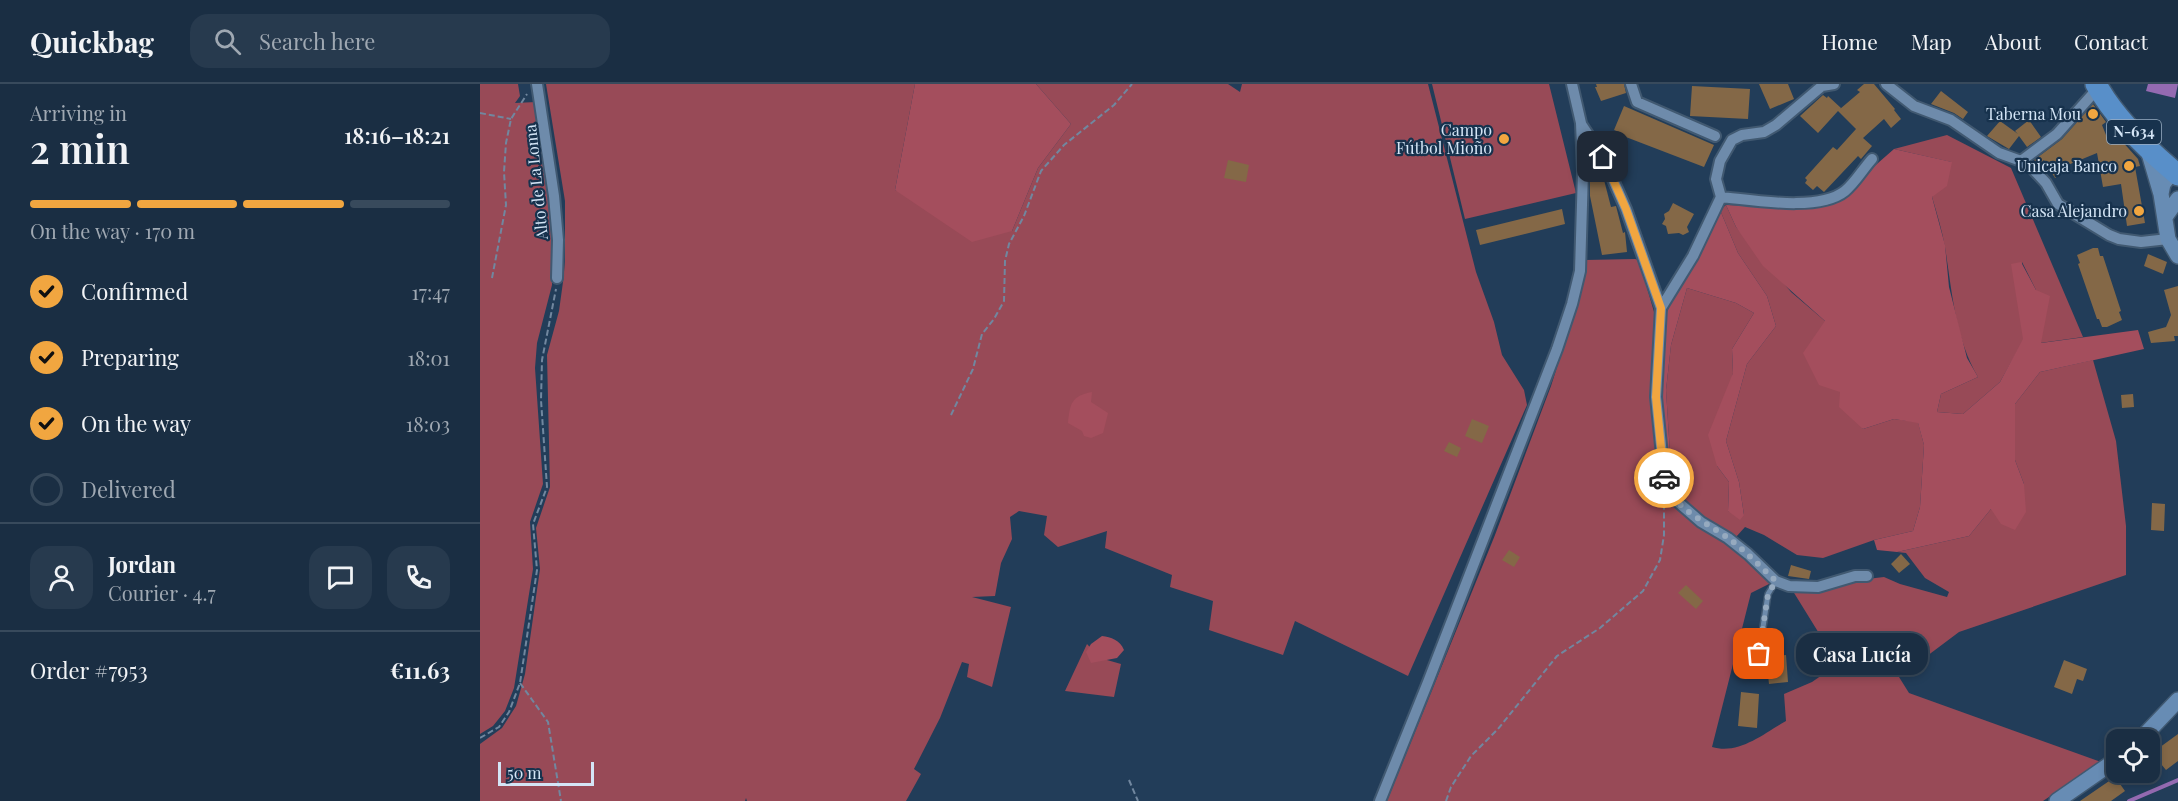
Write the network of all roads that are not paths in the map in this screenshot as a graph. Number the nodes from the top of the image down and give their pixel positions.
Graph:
1 (1572, 84) edge
2 (1630, 84) edge
3 (1834, 84) edge
4 (1886, 84) edge
5 (2097, 86) edge
6 (533, 88) edge
7 (1581, 123) junction
8 (1714, 136) dead end
9 (2148, 147) junction
10 (1872, 159) dead end
11 (2021, 160) junction
12 (2176, 173) edge
13 (2161, 194) junction
14 (1721, 197) junction
15 (2178, 199) edge
16 (2165, 217) junction
17 (2168, 239) junction
18 (2178, 256) edge
19 (557, 278) road end
20 (1661, 308) junction
21 (1867, 576) dead end
22 (1776, 581) junction
23 (1759, 654) dead end
24 (2178, 700) edge
25 (2150, 729) edge
26 (2106, 768) edge
27 (2074, 795) edge
28 (1380, 801) edge
29 (2057, 801) edge

1 - 7 street
2 - 8 street
3 - 14 street
4 - 11 street
5 - 9 highway, N-634
5 - 11 street
6 - 19 street, Alto de La Loma
7 - 20 street
7 - 28 street
9 - 12 highway, N-634
9 - 13 street
10 - 14 street
11 - 17 street
12 - 13 street
13 - 16 street
14 - 20 street
15 - 16 street
16 - 17 street
17 - 18 street
20 - 22 street
21 - 22 street
22 - 23 lane
24 - 25 street
26 - 27 street
27 - 29 street

